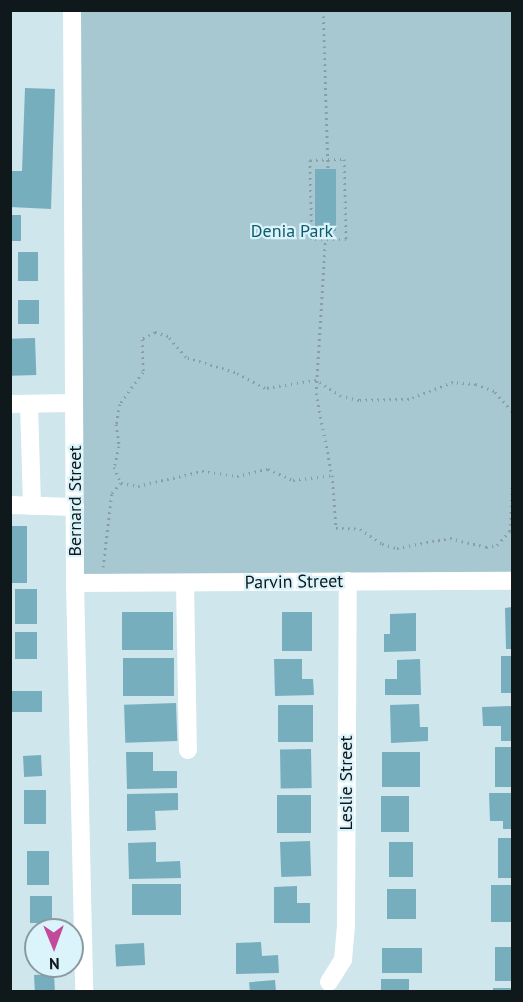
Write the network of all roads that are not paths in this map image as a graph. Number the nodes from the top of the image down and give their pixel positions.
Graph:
1 (72, 10) edge
2 (74, 403) junction
3 (10, 404) edge
4 (29, 404) junction
5 (10, 505) edge
6 (32, 506) junction
7 (75, 507) junction
8 (348, 580) junction
9 (513, 581) edge
10 (75, 583) junction
11 (185, 583) junction
12 (188, 750) dead end
13 (329, 982) dead end
14 (84, 992) edge

1 - 2 street, Bernard Street
2 - 4 street
2 - 7 street, Bernard Street
3 - 4 street
4 - 6 street
5 - 6 street
6 - 7 street
7 - 10 street, Bernard Street
8 - 9 street, Parvin Street
8 - 11 street, Parvin Street
8 - 13 street, Leslie Street
10 - 11 street, Parvin Street
10 - 14 street, Bernard Street
11 - 12 street

